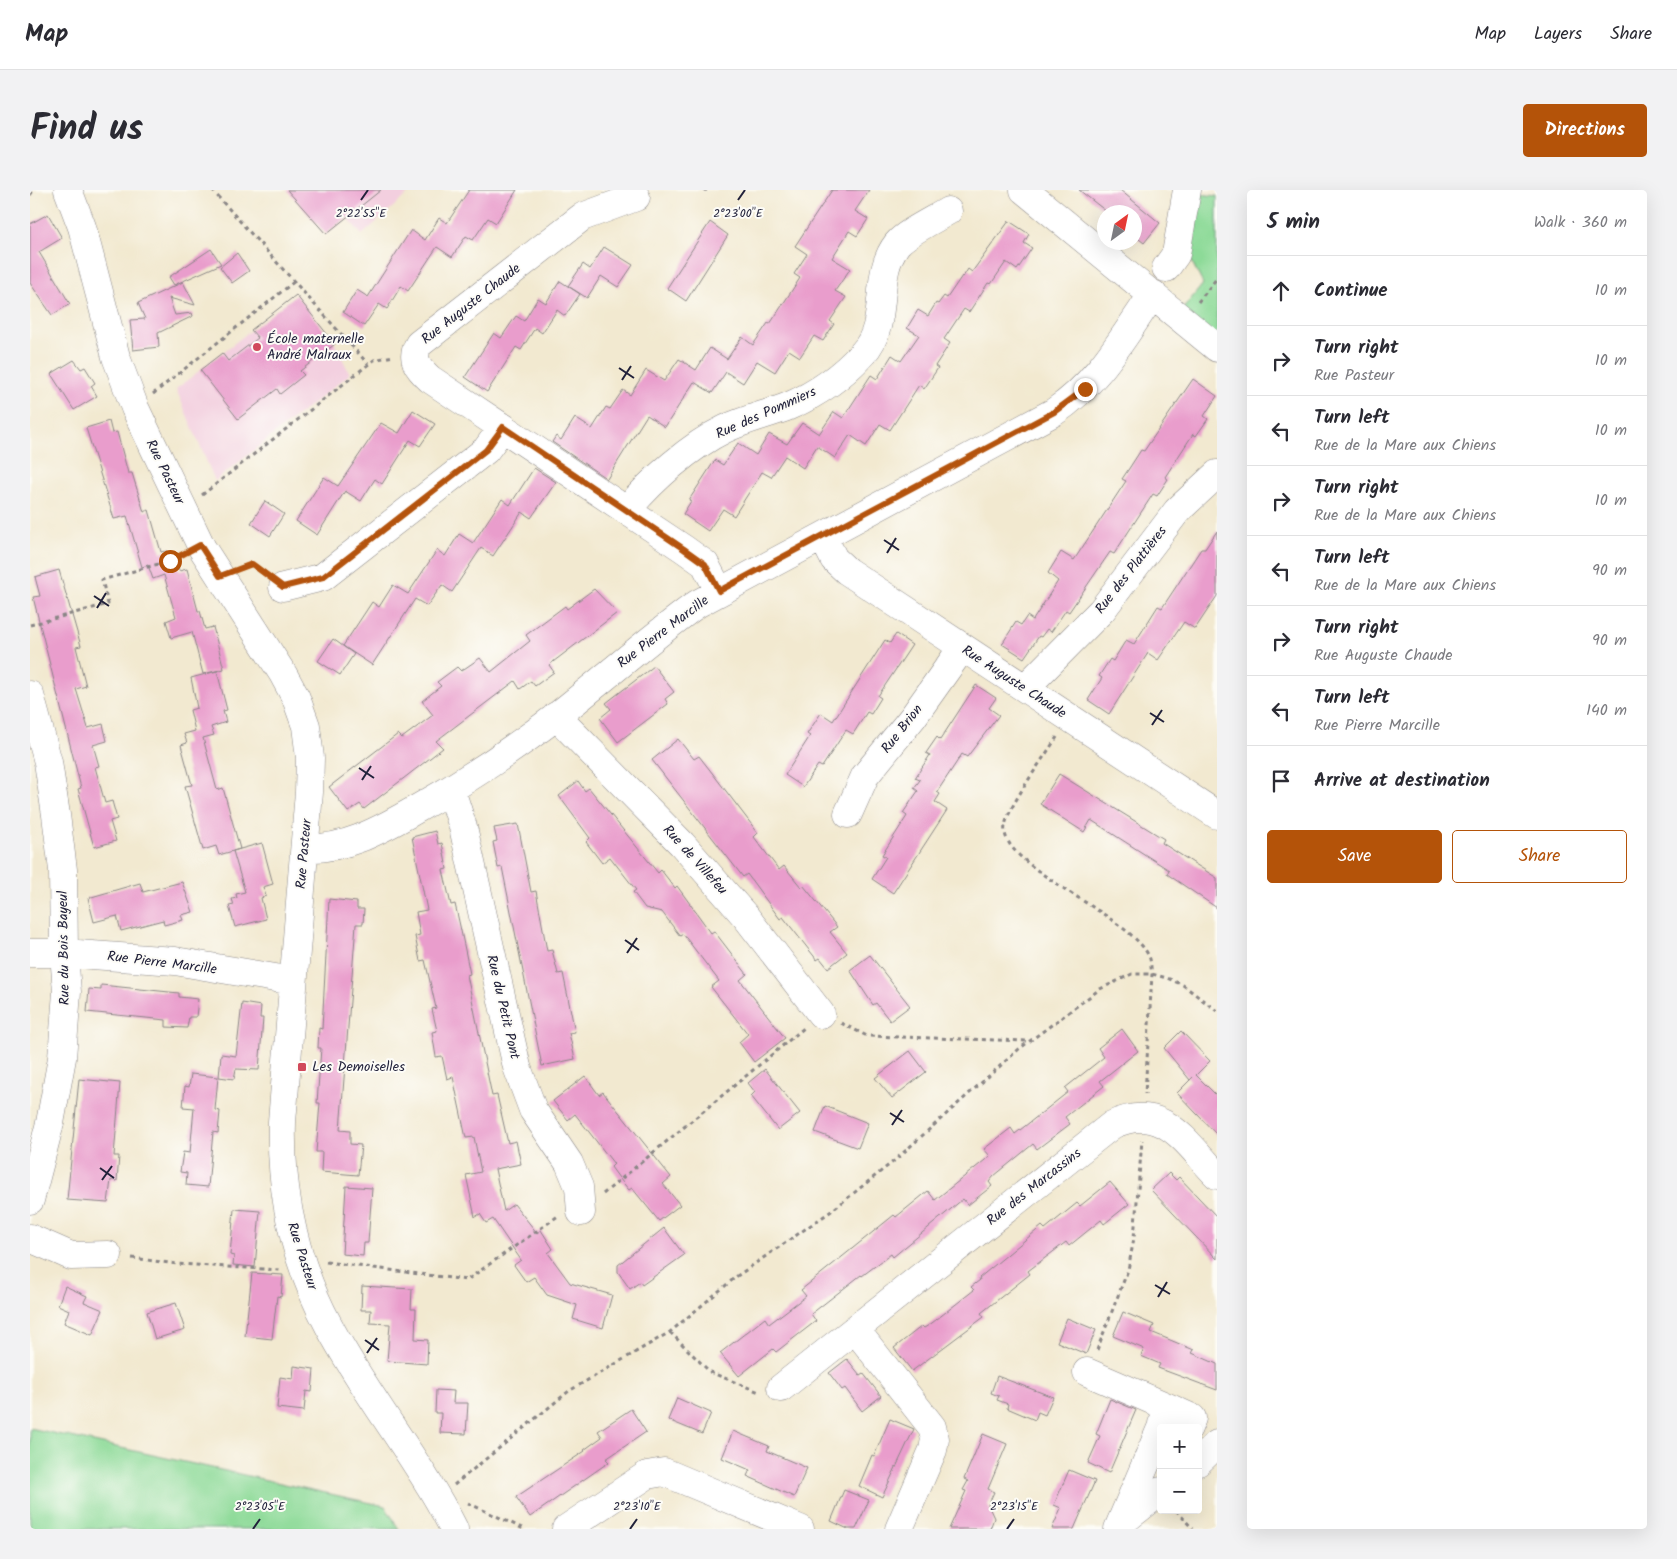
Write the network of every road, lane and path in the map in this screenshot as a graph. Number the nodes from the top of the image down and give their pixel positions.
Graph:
1 (34, 190) edge
2 (68, 190) edge
3 (212, 190) edge
4 (1024, 190) edge
5 (1187, 190) edge
6 (30, 195) edge
7 (636, 197) dead end
8 (948, 211) dead end
9 (1166, 268) dead end
10 (1217, 278) edge
11 (295, 281) junction
12 (1153, 294) junction
13 (1184, 320) junction
14 (1217, 348) edge
15 (414, 352) junction
16 (368, 364) junction
17 (135, 408) junction
18 (503, 427) junction
19 (1217, 474) edge
20 (183, 508) junction
21 (627, 510) junction
22 (823, 537) junction
23 (200, 545) junction
24 (220, 576) junction
25 (283, 587) joint
26 (719, 591) junction
27 (30, 625) edge
28 (962, 648) junction
29 (1025, 688) junction
30 (30, 695) edge
31 (556, 716) junction
32 (1069, 717) junction
33 (451, 790) junction
34 (848, 814) dead end
35 (1217, 815) edge
36 (305, 848) junction
37 (30, 953) edge
38 (64, 953) junction
39 (1152, 974) junction
40 (293, 981) junction
41 (1217, 1012) edge
42 (821, 1014) junction
43 (1030, 1041) junction
44 (1143, 1117) junction
45 (1217, 1175) edge
46 (30, 1200) edge
47 (581, 1212) junction
48 (30, 1238) edge
49 (108, 1255) joint
50 (303, 1265) junction
51 (856, 1329) junction
52 (670, 1332) junction
53 (1087, 1372) joint
54 (781, 1388) joint
55 (1164, 1421) edge
56 (1190, 1424) edge
57 (1217, 1444) edge
58 (1202, 1458) edge
59 (450, 1492) junction
60 (1157, 1496) edge
61 (464, 1500) dead end
62 (1180, 1514) edge
63 (1128, 1527) edge
64 (454, 1529) edge
65 (524, 1529) edge
66 (566, 1529) edge
67 (800, 1529) edge
68 (899, 1529) edge
69 (1193, 1529) edge

1 - 6 path
2 - 17 street, Rue Pasteur
3 - 11 path
4 - 12 street
5 - 9 street
7 - 15 street, Rue Auguste Chaude
8 - 21 street, Rue des Pommiers
10 - 13 path
11 - 16 path
11 - 17 path
12 - 13 street
12 - 22 street, Rue Pierre Marcille
13 - 14 street
15 - 16 path
15 - 18 street, Rue Auguste Chaude
16 - 20 path
17 - 20 street, Rue Pasteur
18 - 21 street, Rue Auguste Chaude
18 - 25 street
19 - 29 street, Rue des Plattières
20 - 23 street, Rue Pasteur
21 - 26 street, Rue Auguste Chaude
22 - 26 street, Rue Pierre Marcille
22 - 28 street, Rue Auguste Chaude
23 - 24 street, Rue Pasteur
23 - 27 path
24 - 25 path
24 - 36 street, Rue Pasteur
26 - 31 street, Rue Pierre Marcille
28 - 29 street, Rue Auguste Chaude
28 - 34 street, Rue Brion
29 - 32 street, Rue Auguste Chaude
30 - 38 street, Rue du Bois Bayeul
31 - 33 street, Rue Pierre Marcille
31 - 42 street, Rue de Villefeu
32 - 35 street, Rue Auguste Chaude
32 - 39 path
33 - 36 street, Rue Pierre Marcille
33 - 47 street, Rue du Petit Pont
36 - 40 street, Rue Pasteur
37 - 38 street, Rue Pierre Marcille
38 - 40 street, Rue Pierre Marcille
38 - 46 street, Rue du Bois Bayeul
39 - 41 path
39 - 43 path
39 - 44 path
40 - 50 street, Rue Pasteur
42 - 43 path
42 - 47 path
43 - 52 path
44 - 45 street
44 - 51 street, Rue des Marcassins
44 - 53 path
47 - 50 path
48 - 49 street
49 - 50 path
50 - 59 street, Rue Pasteur
51 - 54 street, Rue des Marcassins
51 - 68 street
52 - 54 path
52 - 59 path
53 - 55 street
55 - 56 street
55 - 63 street
57 - 58 street
59 - 64 street, Rue Pasteur
60 - 63 street
61 - 65 path
62 - 69 path
66 - 67 street

